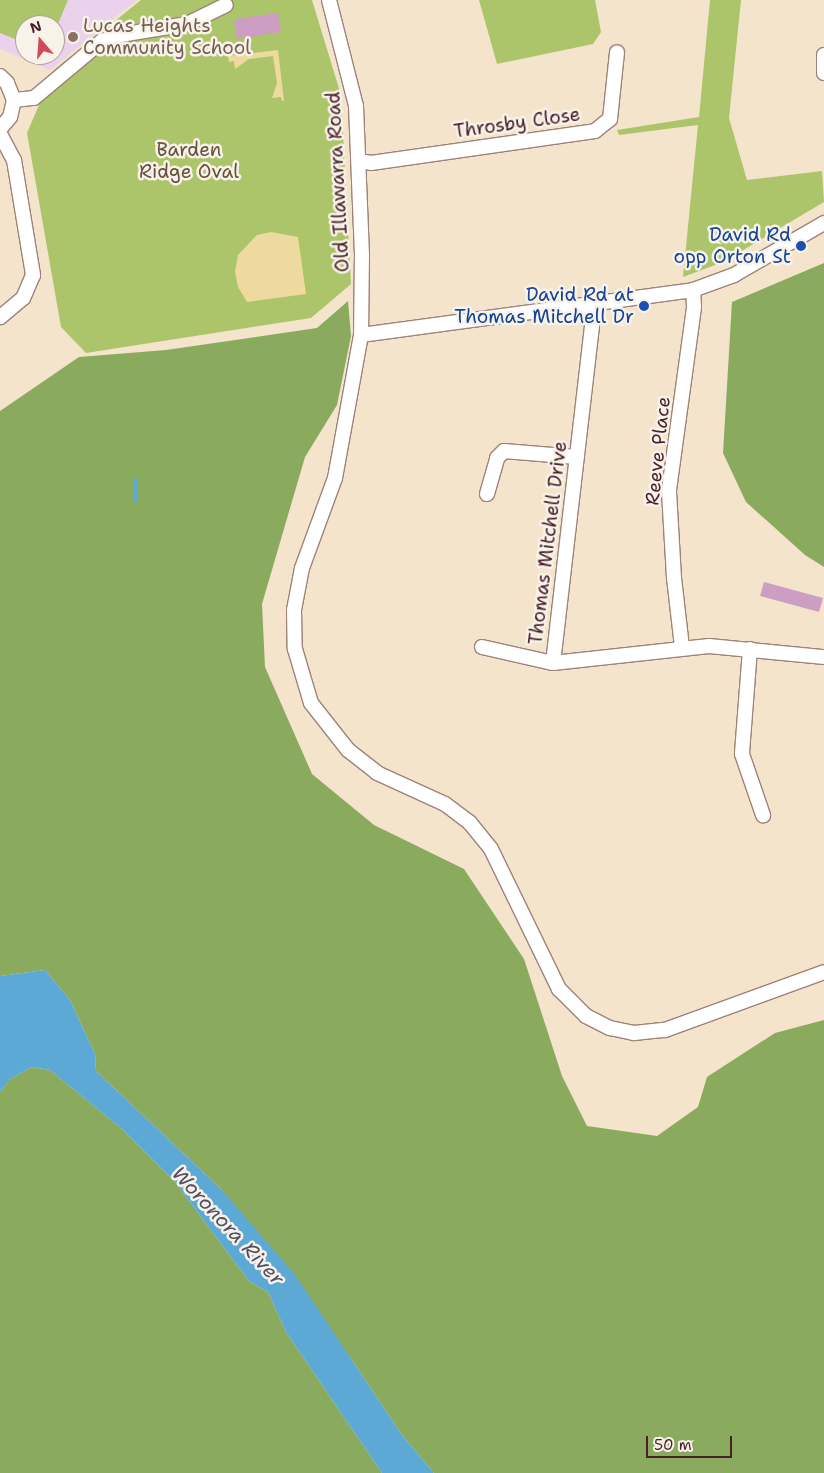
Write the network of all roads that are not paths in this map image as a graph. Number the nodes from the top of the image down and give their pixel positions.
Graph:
1 (328, 0) edge
2 (226, 5) dead end
3 (617, 52) dead end
4 (824, 55) edge
5 (824, 73) edge
6 (0, 76) edge
7 (14, 100) junction
8 (0, 129) edge
9 (0, 134) edge
10 (359, 161) junction
11 (824, 223) edge
12 (693, 290) junction
13 (590, 305) junction
14 (0, 317) edge
15 (361, 335) junction
16 (577, 457) junction
17 (487, 494) dead end
18 (482, 647) dead end
19 (682, 647) junction
20 (750, 649) junction
21 (824, 657) edge
22 (553, 663) junction
23 (763, 815) dead end
24 (824, 972) edge

1 - 10 street, Old Illawarra Road
2 - 7 street
3 - 10 street, Throsby Close
4 - 5 street
6 - 7 street
7 - 8 street
9 - 14 street
10 - 15 street, Old Illawarra Road
11 - 12 street
12 - 13 street
12 - 19 street, Reeve Place
13 - 15 street
13 - 16 street, Thomas Mitchell Drive
15 - 24 street
16 - 17 street
16 - 22 street, Thomas Mitchell Drive
18 - 22 street
19 - 20 street, Thomas Mitchell Drive
19 - 22 street, Thomas Mitchell Drive
20 - 21 street, Thomas Mitchell Drive
20 - 23 street

